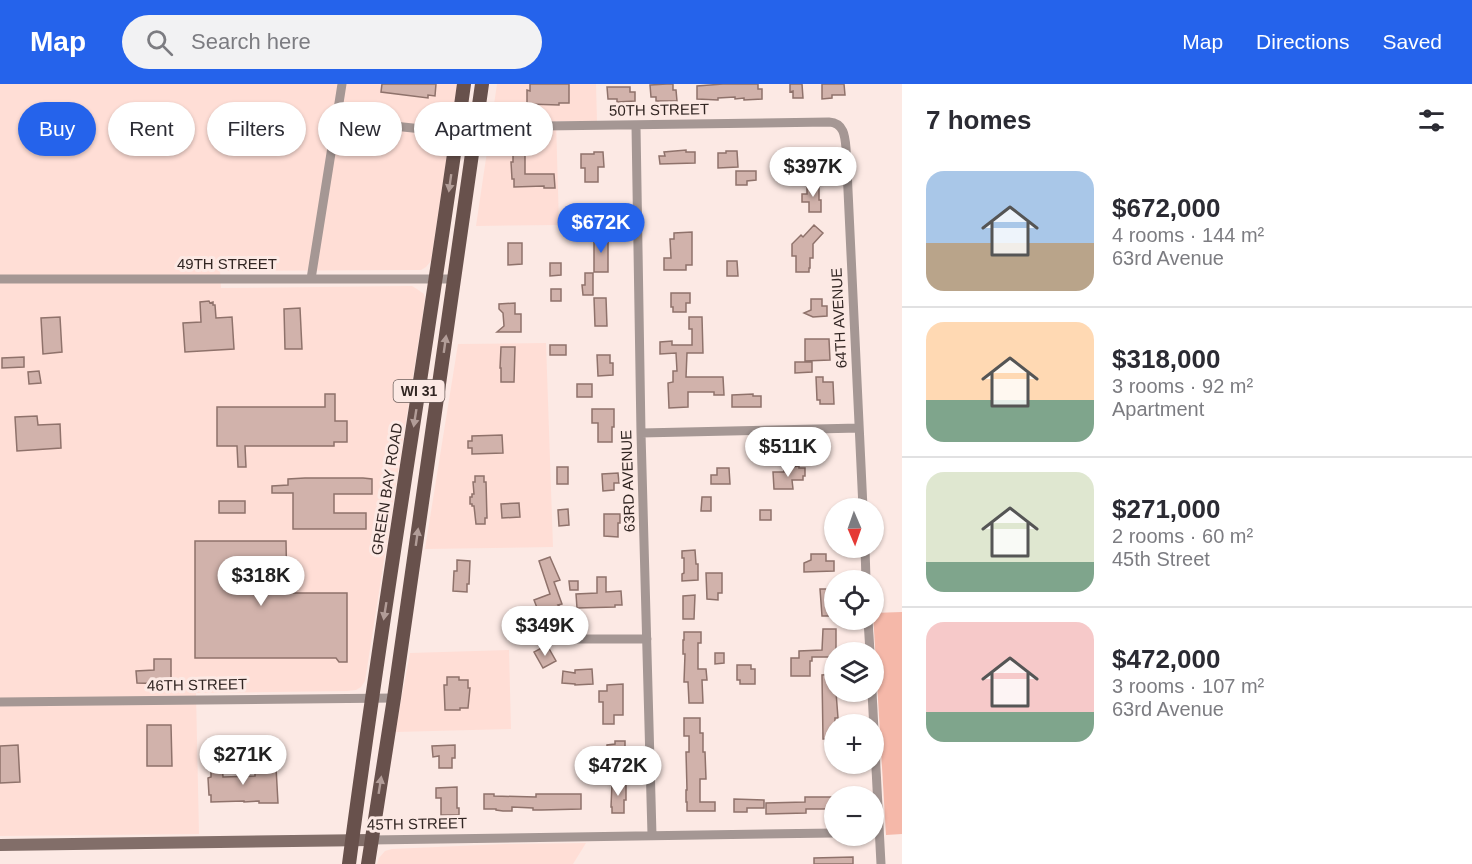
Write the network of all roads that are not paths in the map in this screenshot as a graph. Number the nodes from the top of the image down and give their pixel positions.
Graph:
1 (342, 84) edge
2 (464, 84) edge
3 (482, 84) edge
4 (340, 102) edge
5 (462, 102) edge
6 (479, 102) edge
7 (636, 126) junction
8 (553, 127) edge
9 (841, 128) joint
10 (331, 156) edge
11 (454, 156) edge
12 (472, 156) edge
13 (0, 279) edge
14 (311, 279) junction
15 (454, 279) junction
16 (436, 280) junction
17 (859, 428) junction
18 (641, 433) junction
19 (862, 498) edge
20 (575, 639) dead end
21 (647, 639) junction
22 (372, 699) junction
23 (394, 699) junction
24 (0, 702) edge
25 (872, 702) edge
26 (875, 786) edge
27 (824, 832) edge
28 (652, 835) junction
29 (352, 840) junction
30 (371, 840) junction
31 (0, 846) edge
32 (878, 846) edge
33 (349, 864) edge
34 (368, 864) edge
35 (881, 864) edge

1 - 4 street
2 - 5 main road, GREEN BAY ROAD / WI 31
3 - 6 main road, WI 31
7 - 8 street, 50TH STREET
7 - 9 street, 50TH STREET
7 - 18 street, 63RD AVENUE
9 - 17 street, 64TH AVENUE
10 - 14 street
11 -> 16 main road, GREEN BAY ROAD / WI 31
12 - 15 main road, WI 31
13 - 14 street, 49TH STREET
14 - 16 street, 49TH STREET
15 - 16 street, 49TH STREET
23 -> 15 main road, WI 31
16 -> 22 main road, GREEN BAY ROAD / WI 31
17 - 18 street
17 - 19 street, 64TH AVENUE
18 - 21 street, 63RD AVENUE
20 - 21 street
21 - 28 street, 63RD AVENUE
22 - 23 street, 46TH STREET
22 - 24 street, 46TH STREET
22 - 29 main road, GREEN BAY ROAD / WI 31
30 -> 23 main road, WI 31
25 - 26 street
27 - 28 street, 45TH STREET
28 - 30 street, 45TH STREET
29 - 30 street, 45TH STREET
29 - 31 street, 45TH STREET
29 - 33 main road, GREEN BAY ROAD / WI 31
30 - 34 main road, WI 31
32 - 35 street

